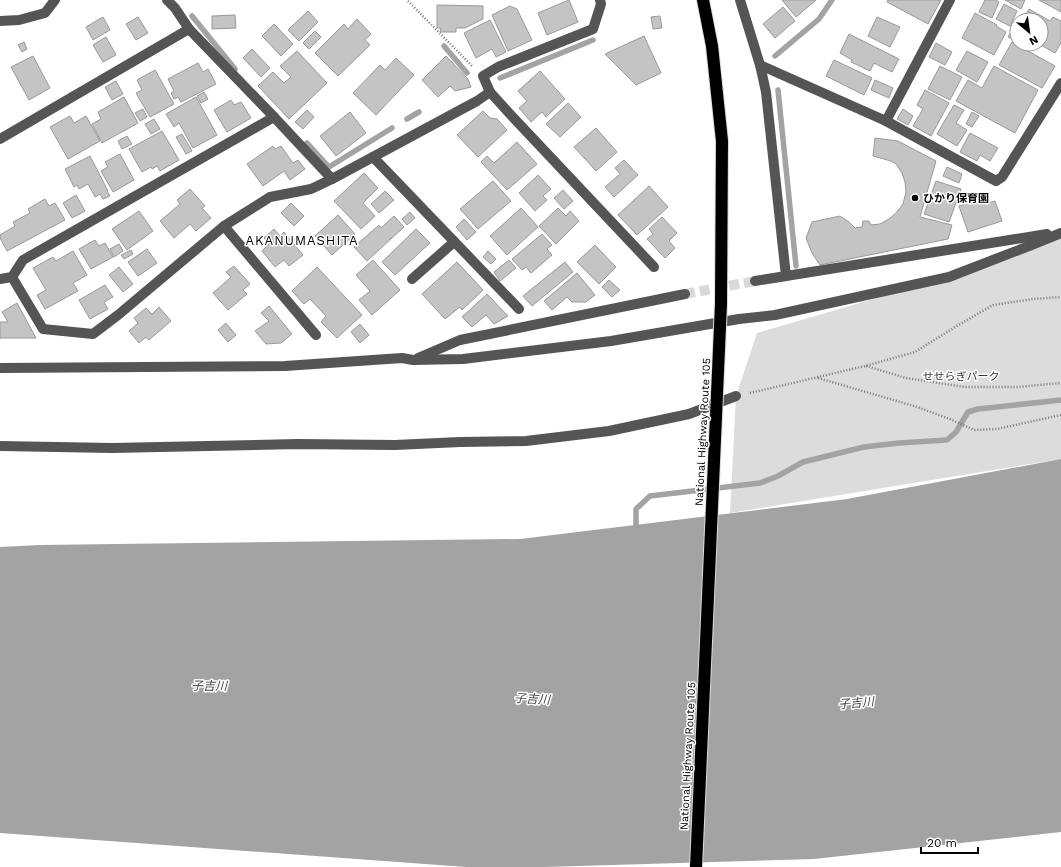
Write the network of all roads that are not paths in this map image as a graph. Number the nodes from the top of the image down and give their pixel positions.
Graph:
1 (55, 0) edge
2 (167, 0) edge
3 (600, 0) edge
4 (703, 0) edge
5 (740, 0) edge
6 (950, 0) edge
7 (0, 21) edge
8 (188, 29) junction
9 (760, 65) junction
10 (1061, 83) edge
11 (490, 92) junction
12 (274, 117) junction
13 (886, 121) junction
14 (0, 139) edge
15 (373, 157) junction
16 (332, 179) junction
17 (224, 226) junction
18 (1061, 232) edge
19 (454, 242) junction
20 (654, 268) dead end
21 (786, 276) junction
22 (12, 277) junction
23 (0, 279) edge
24 (412, 279) dead end
25 (755, 281) tunnel mouth
26 (685, 294) tunnel mouth
27 (519, 309) dead end
28 (316, 335) dead end
29 (413, 360) junction
30 (0, 368) edge
31 (736, 396) road end
32 (0, 446) edge
33 (696, 867) edge

1 - 7 street
2 - 8 street
3 - 11 street
4 - 33 highway, National Highway Route 105, bridge
5 - 9 street
6 - 13 street
8 - 12 street
8 - 14 street
9 - 13 street
9 - 21 street
10 - 13 street
11 - 15 street
11 - 20 street
12 - 16 street
12 - 22 street
15 - 16 street
15 - 19 street
16 - 17 street
17 - 22 street
17 - 28 street
18 - 21 street
18 - 29 street
19 - 24 street
19 - 27 street
21 - 25 street
22 - 23 street
26 - 29 street
29 - 30 street
31 - 32 street

